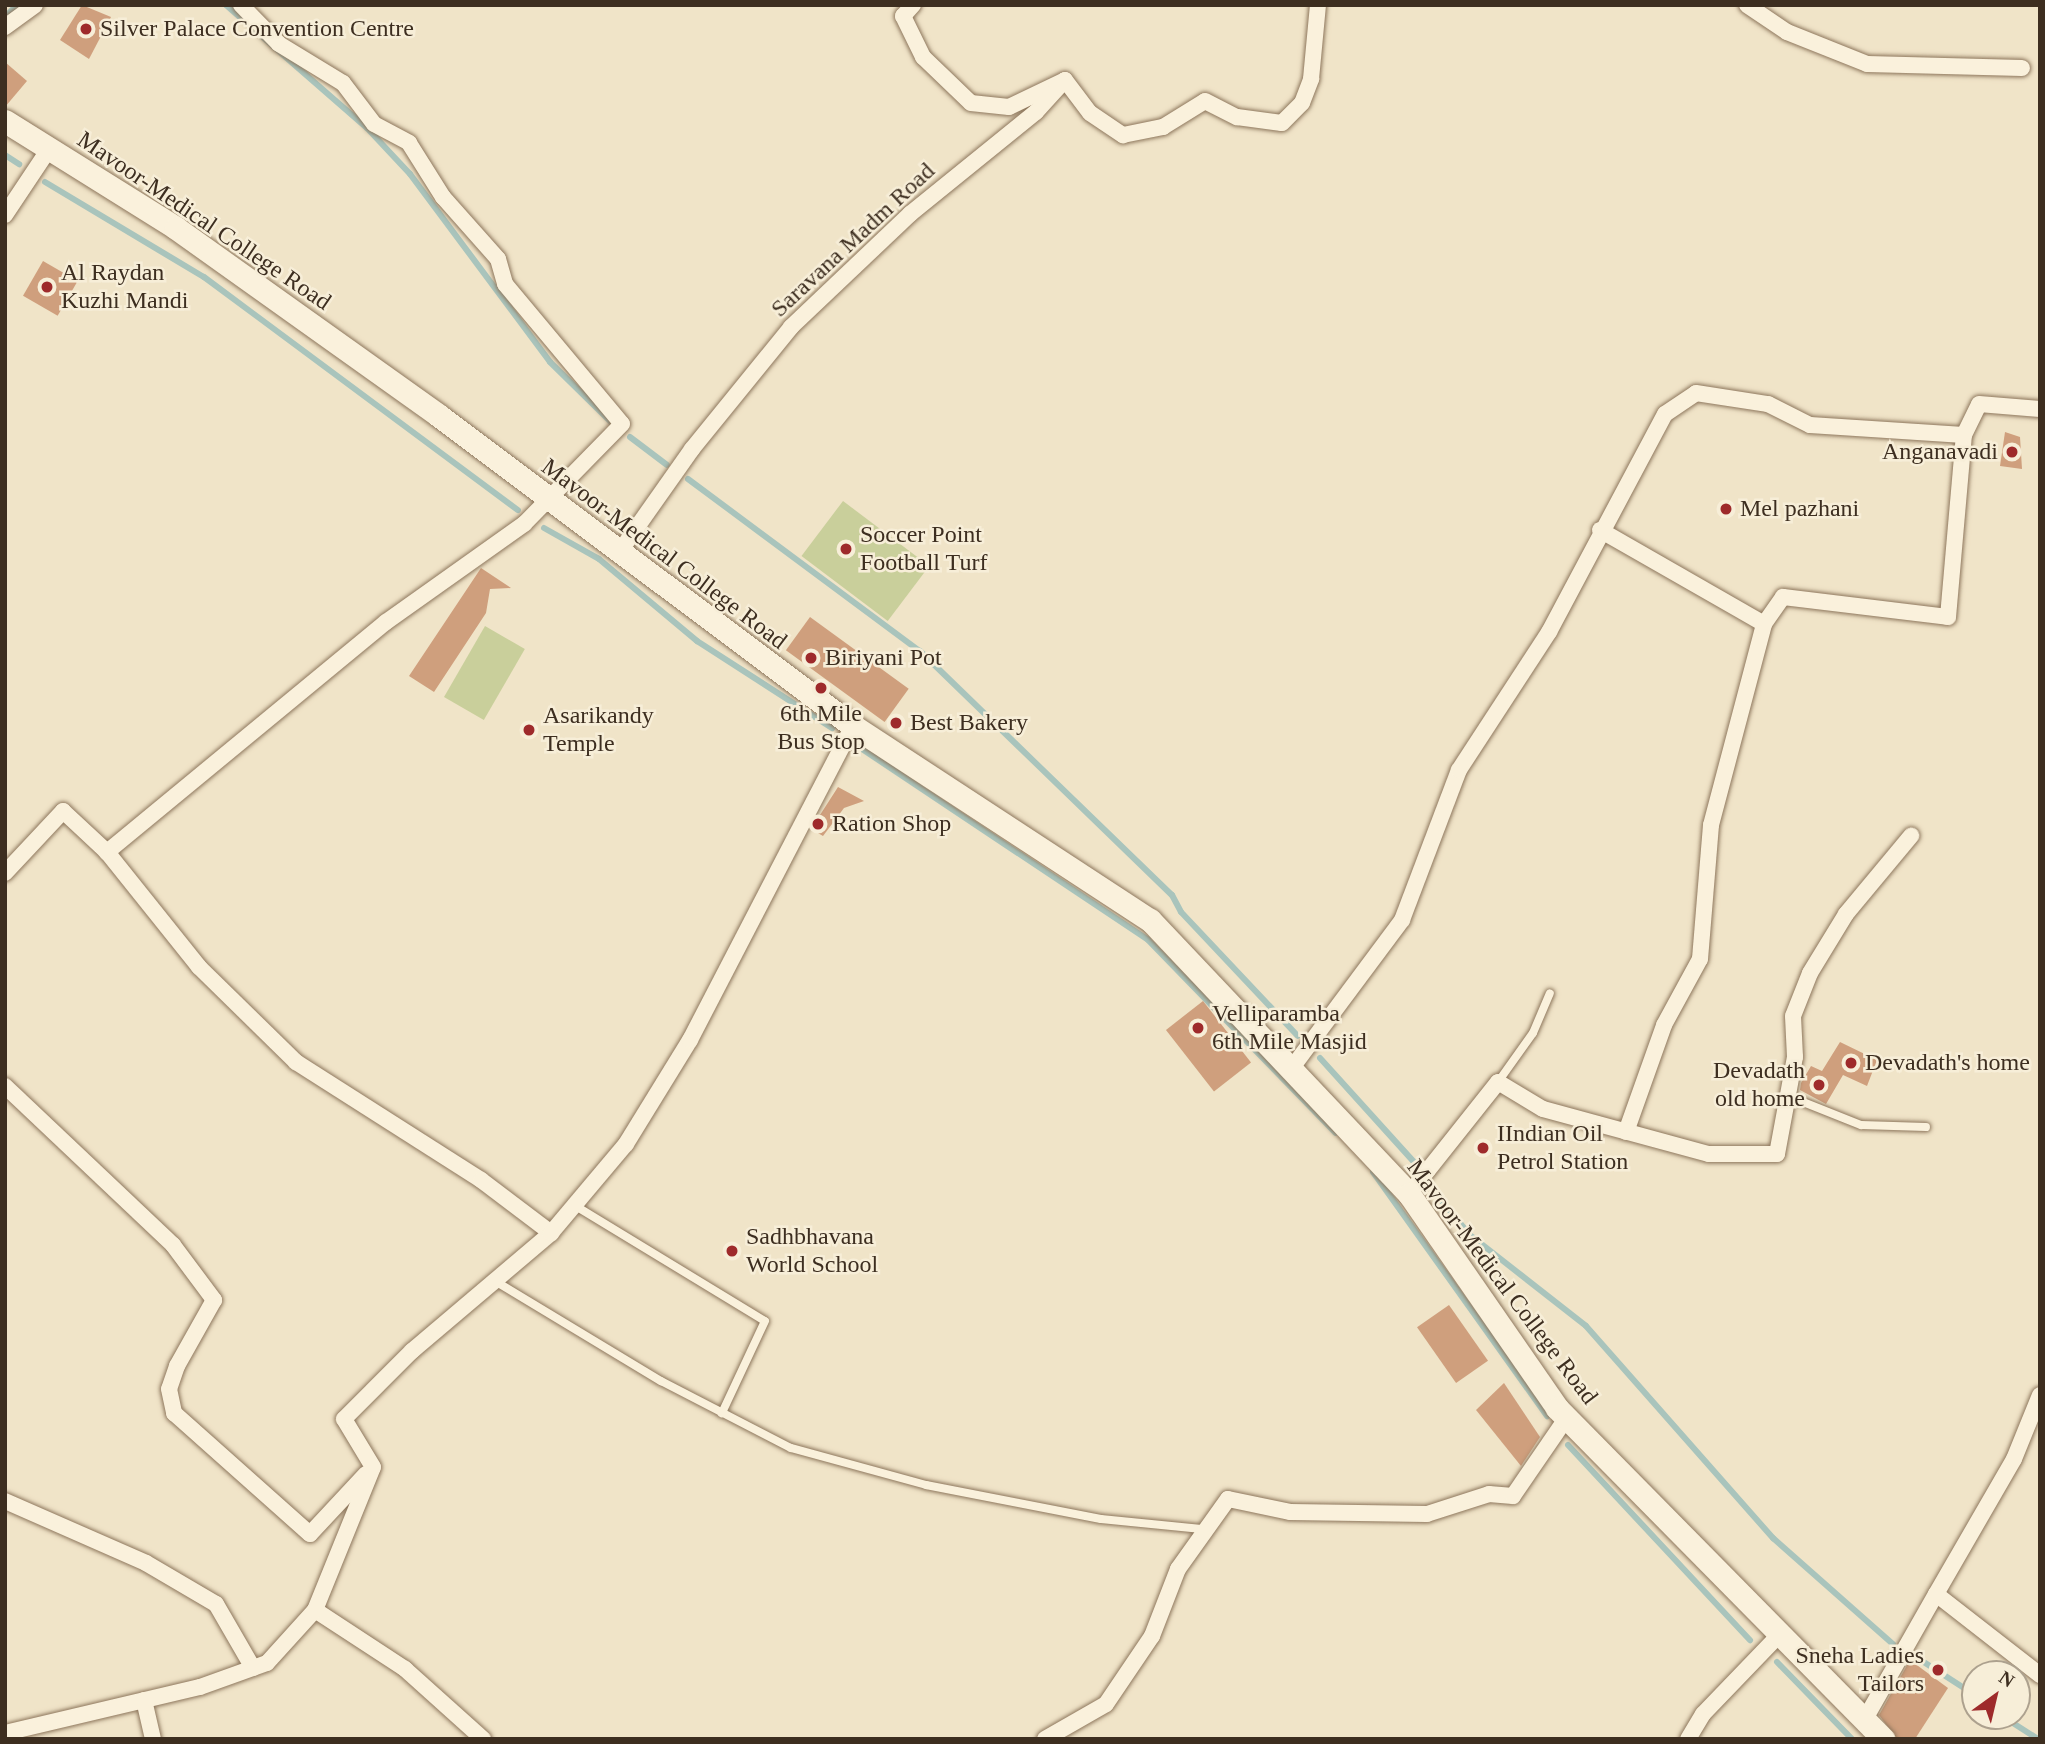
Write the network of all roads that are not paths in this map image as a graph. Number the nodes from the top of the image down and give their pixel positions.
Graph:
1 (34, 5) edge
2 (242, 5) edge
3 (913, 5) edge
4 (1318, 5) edge
5 (1747, 5) edge
6 (5, 27) edge
7 (2022, 68) dead end
8 (1065, 80) junction
9 (5, 121) edge
10 (49, 149) junction
11 (5, 215) edge
12 (2040, 409) edge
13 (1964, 435) junction
14 (551, 502) junction
15 (1600, 530) junction
16 (618, 554) junction
17 (1764, 624) junction
18 (853, 726) junction
19 (1911, 836) dead end
20 (107, 852) junction
21 (5, 873) edge
22 (1550, 993) dead end
23 (1291, 1069) junction
24 (1498, 1082) junction
25 (5, 1086) edge
26 (1788, 1096) junction
27 (1926, 1127) dead end
28 (1626, 1132) junction
29 (1409, 1194) junction
30 (574, 1205) junction
31 (551, 1233) junction
32 (495, 1280) junction
33 (2040, 1395) edge
34 (722, 1413) junction
35 (1567, 1418) junction
36 (373, 1467) junction
37 (5, 1501) edge
38 (1202, 1529) junction
39 (1936, 1594) junction
40 (314, 1610) junction
41 (1780, 1633) junction
42 (253, 1668) junction
43 (2040, 1675) edge
44 (144, 1700) junction
45 (1865, 1719) junction
46 (5, 1733) edge
47 (153, 1739) edge
48 (483, 1739) edge
49 (1045, 1739) edge
50 (1688, 1739) edge
51 (1883, 1739) edge

1 - 6 street
2 - 14 street
3 - 8 street
4 - 8 street
5 - 7 street
8 - 16 street, Saravana Madm Road
9 - 10 main road, Mavoor-Medical College Road
10 - 11 street
10 - 14 main road, Mavoor-Medical College Road
12 - 13 street
13 - 15 street
13 - 17 street
14 - 16 main road, Mavoor-Medical College Road
14 - 20 street
15 - 17 street
15 - 23 street
16 - 18 main road, Mavoor-Medical College Road
17 - 28 street
18 - 23 main road, Mavoor-Medical College Road
18 - 30 street
19 - 26 street
20 - 21 street
20 - 31 street
22 - 24 lane
23 - 29 main road, Mavoor-Medical College Road
24 - 28 street
24 - 29 street
25 - 36 street
26 - 27 lane
26 - 28 street
29 - 35 main road, Mavoor-Medical College Road
30 - 31 street
30 - 34 lane
31 - 32 street
32 - 34 lane
32 - 36 street
33 - 39 street
34 - 38 lane
35 - 38 street
35 - 41 main road, Mavoor-Medical College Road
36 - 40 street
37 - 42 street
38 - 49 street
39 - 43 street
39 - 45 street
40 - 42 street
40 - 48 street
41 - 45 main road, Mavoor-Medical College Road
41 - 50 street
42 - 44 street
44 - 46 street
44 - 47 street
45 - 51 main road, Mavoor-Medical College Road

